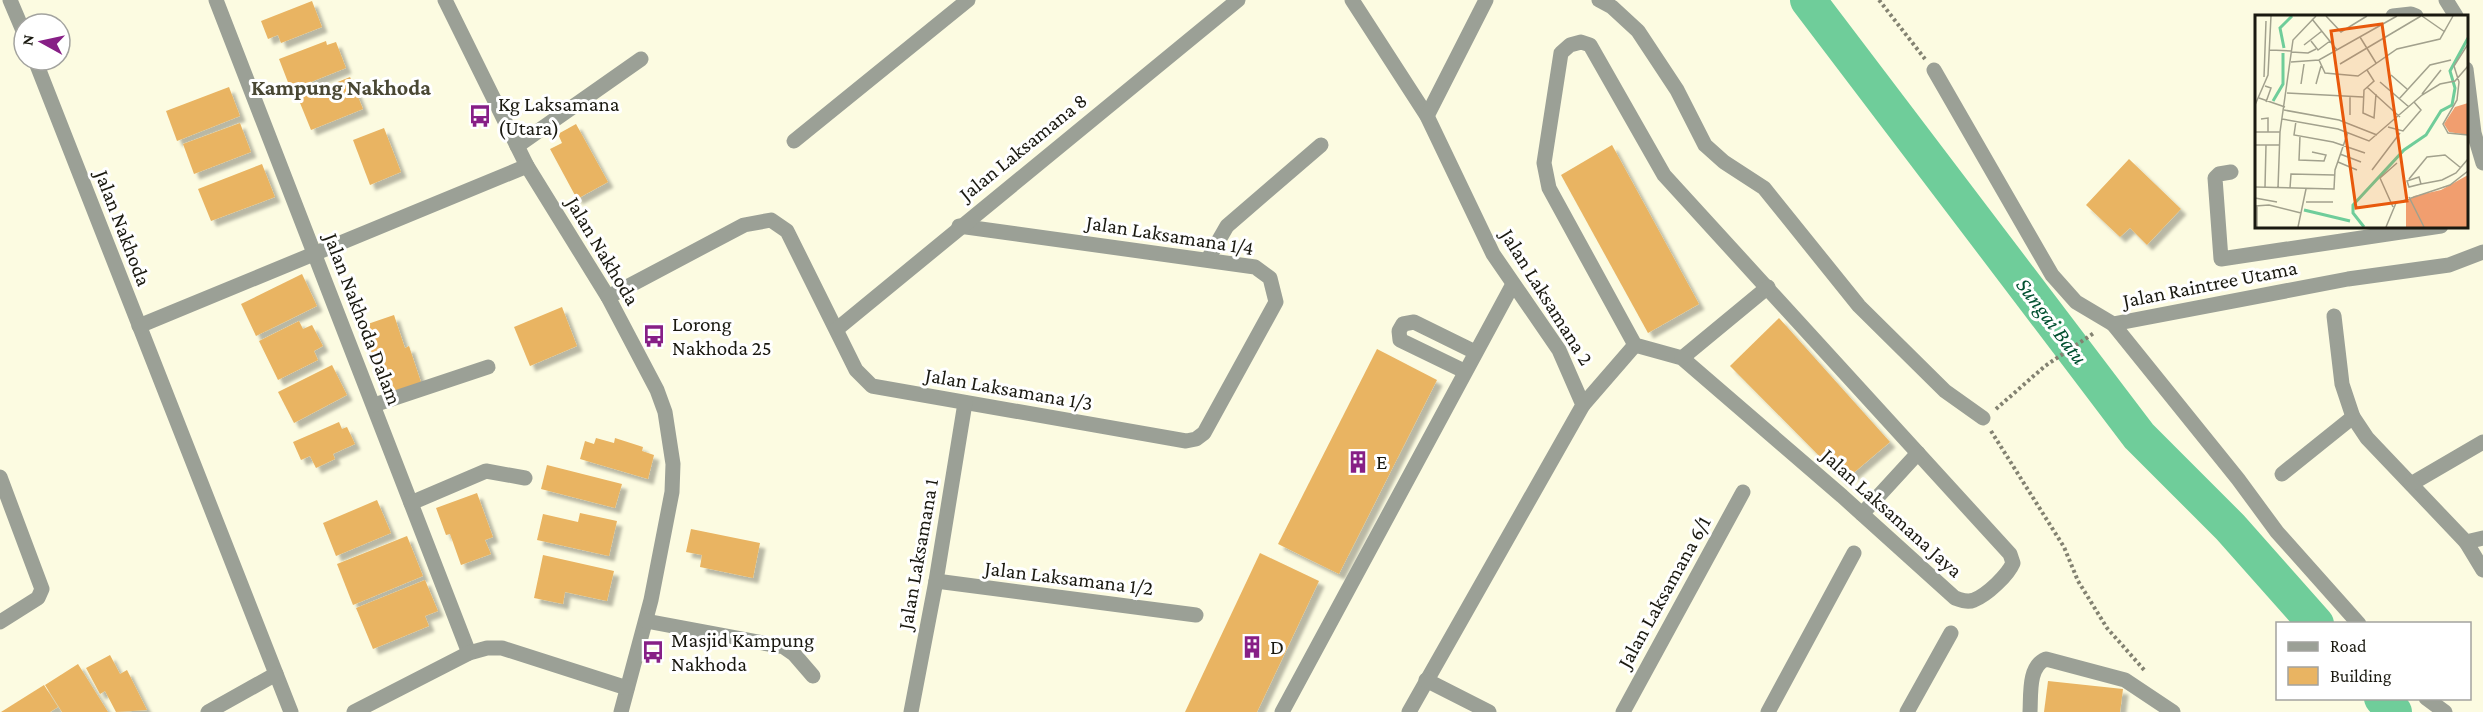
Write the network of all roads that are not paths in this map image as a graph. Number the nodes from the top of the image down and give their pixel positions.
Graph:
1 (216, 0) edge
2 (445, 0) edge
3 (968, 0) edge
4 (1238, 0) edge
5 (1352, 0) edge
6 (1486, 0) edge
7 (1599, 0) edge
8 (2446, 0) edge
9 (2455, 15) edge
10 (641, 59) dead end
11 (1934, 70) road end
12 (40, 72) edge
13 (2468, 85) edge
14 (1427, 116) junction
15 (794, 141) dead end
16 (1321, 145) dead end
17 (517, 146) junction
18 (2483, 163) edge
19 (527, 166) junction
20 (2230, 172) dead end
21 (959, 226) junction
22 (2428, 228) edge
23 (2483, 252) edge
24 (315, 254) junction
25 (1208, 259) junction
26 (1513, 284) junction
27 (1768, 287) junction
28 (608, 297) junction
29 (2334, 316) dead end
30 (2113, 324) junction
31 (139, 326) junction
32 (837, 329) junction
33 (1635, 345) junction
34 (1475, 352) junction
35 (1682, 358) junction
36 (488, 367) dead end
37 (1464, 371) junction
38 (965, 403) junction
39 (374, 405) junction
40 (1583, 405) junction
41 (2353, 417) junction
42 (1983, 418) road end
43 (1204, 433) joint
44 (2483, 442) edge
45 (1918, 453) junction
46 (2282, 474) dead end
47 (0, 477) edge
48 (525, 478) dead end
49 (2411, 484) junction
50 (1743, 492) dead end
51 (411, 503) junction
52 (1862, 514) junction
53 (2483, 538) edge
54 (2466, 542) junction
55 (1854, 553) dead end
56 (2483, 570) edge
57 (936, 581) junction
58 (1196, 615) dead end
59 (646, 621) junction
60 (0, 622) edge
61 (2357, 622) edge
62 (1951, 633) dead end
63 (469, 653) junction
64 (276, 674) junction
65 (813, 676) dead end
66 (1426, 680) junction
67 (627, 688) junction
68 (2427, 700) edge
69 (208, 712) edge
70 (291, 712) edge
71 (354, 712) edge
72 (621, 712) edge
73 (911, 712) edge
74 (1282, 712) edge
75 (1409, 712) edge
76 (1489, 712) edge
77 (1623, 712) edge
78 (1768, 712) edge
79 (1907, 712) edge
80 (2030, 712) edge
81 (2174, 712) edge
82 (2445, 712) edge

1 - 24 street, Jalan Nakhoda Dalam
2 - 17 street, Jalan Nakhoda
3 - 15 street
4 - 21 street, Jalan Laksamana 8
5 - 14 street, Jalan Laksamana 2
6 - 14 street
7 - 42 street
8 - 9 street
10 - 17 street
11 - 30 street, Jalan Raintree Utama
12 - 31 street, Jalan Nakhoda
13 - 18 street
14 - 26 street, Jalan Laksamana 2
16 - 25 street
17 - 19 street, Jalan Nakhoda
19 - 24 street
19 - 28 street, Jalan Nakhoda
20 - 22 street
21 - 25 street, Jalan Laksamana 1/4
21 - 32 street, Jalan Laksamana 8
23 - 30 street, Jalan Raintree Utama
24 - 31 street
24 - 39 street, Jalan Nakhoda Dalam
25 - 43 street, Jalan Laksamana 1/4
26 - 34 street
26 - 40 street, Jalan Laksamana 2
27 - 33 street, Jalan Laksamana Jaya
27 - 35 street
27 - 45 street, Jalan Laksamana Jaya
28 - 32 street
28 - 59 street, Jalan Nakhoda
29 - 41 street
30 - 61 street
31 - 64 street, Jalan Nakhoda
32 - 38 street, Jalan Laksamana 1/3
33 - 35 street, Jalan Laksamana Jaya
33 - 40 street
34 - 37 street
34 - 37 street
35 - 52 street, Jalan Laksamana Jaya
36 - 39 street
37 - 74 street
38 - 43 street, Jalan Laksamana 1/3
38 - 57 street, Jalan Laksamana 1
39 - 51 street, Jalan Nakhoda Dalam
40 - 66 street
41 - 46 street
41 - 49 street
44 - 49 street
45 - 52 street
45 - 52 street, Jalan Laksamana Jaya
47 - 60 street
48 - 51 street
49 - 54 street
50 - 77 street, Jalan Laksamana 6/1
51 - 63 street, Jalan Nakhoda Dalam
53 - 54 street
54 - 56 street
55 - 78 street
57 - 58 street, Jalan Laksamana 1/2
57 - 73 street, Jalan Laksamana 1
59 - 65 street
59 - 67 street, Jalan Nakhoda
62 - 79 street
63 - 67 street
63 - 71 street
64 - 69 street
64 - 70 street, Jalan Nakhoda
66 - 75 street
66 - 76 street
67 - 72 street, Jalan Nakhoda
68 - 82 street
80 - 81 street

